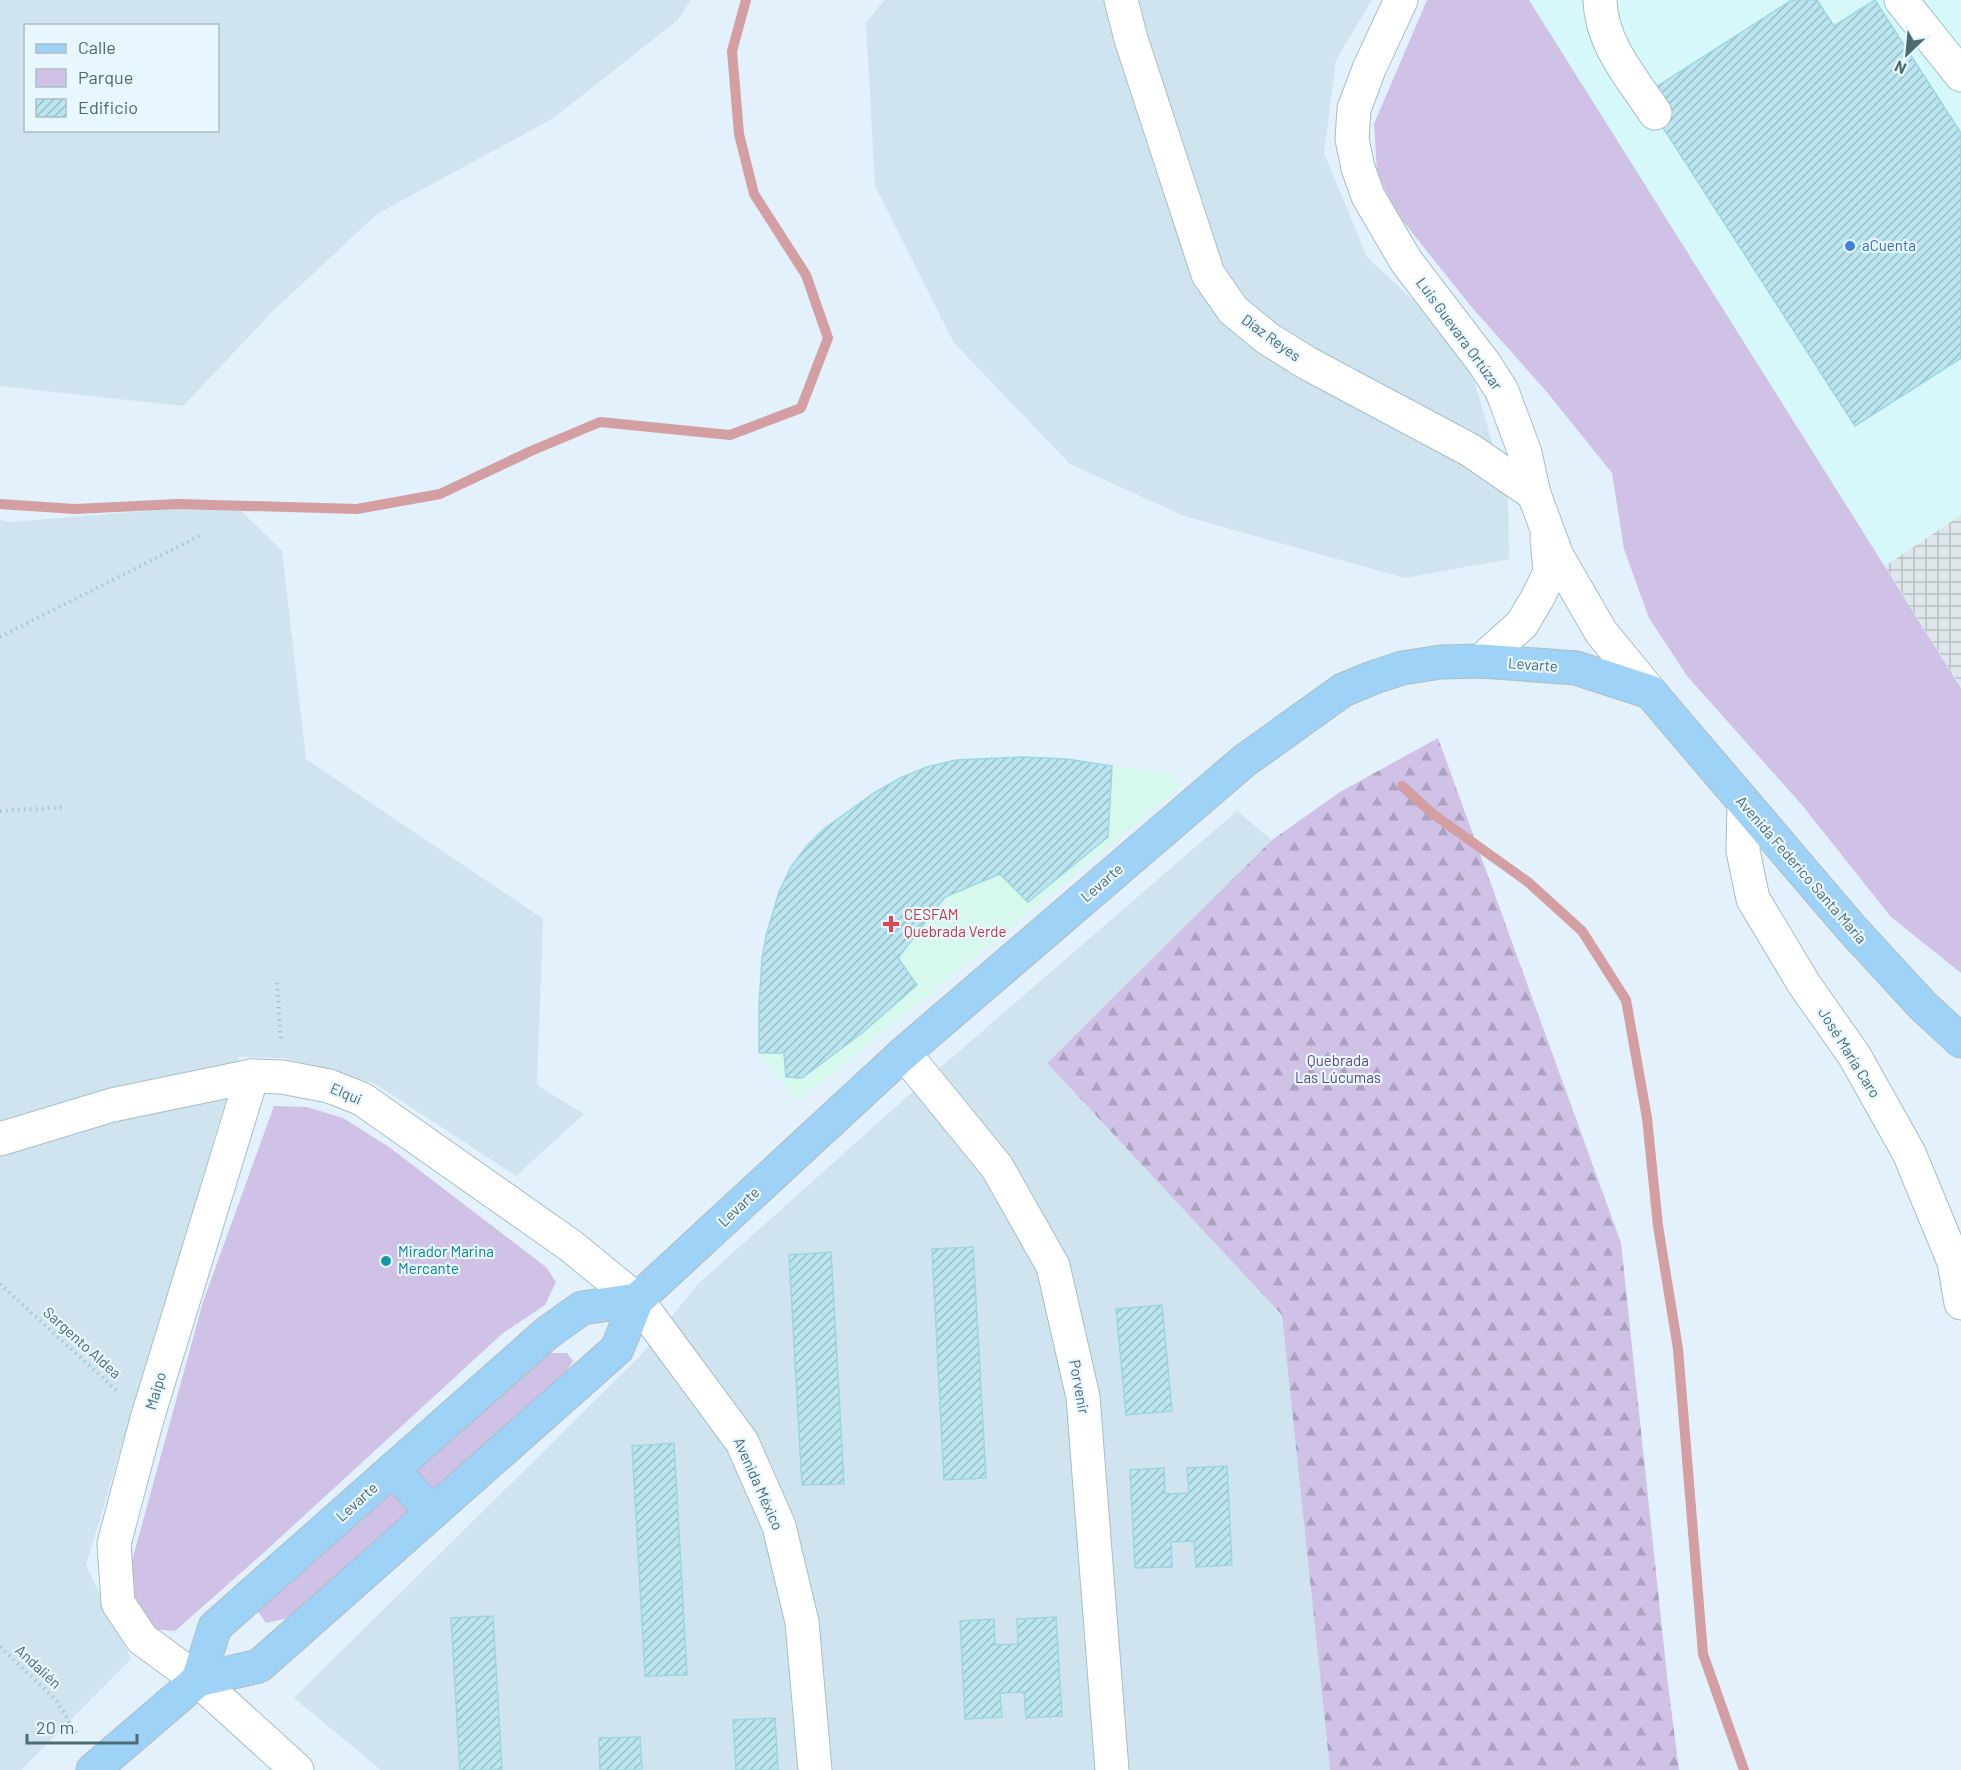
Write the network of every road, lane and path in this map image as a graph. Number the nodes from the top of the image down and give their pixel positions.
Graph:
1 (1121, 0) edge
2 (1401, 0) edge
3 (1600, 0) edge
4 (1901, 0) edge
5 (1961, 75) edge
6 (1655, 113) dead end
7 (1534, 494) junction
8 (1546, 528) junction
9 (203, 534) dead end
10 (0, 637) edge
11 (1481, 661) junction
12 (1650, 692) junction
13 (1744, 805) junction
14 (64, 807) dead end
15 (0, 811) edge
16 (278, 983) dead end
17 (1961, 1041) edge
18 (904, 1053) junction
19 (267, 1076) junction
20 (0, 1139) edge
21 (0, 1284) edge
22 (637, 1300) junction
23 (1961, 1302) edge
24 (147, 1419) junction
25 (393, 1469) junction
26 (432, 1513) junction
27 (0, 1647) edge
28 (198, 1680) junction
29 (95, 1768) edge
30 (290, 1768) edge
31 (815, 1770) edge
32 (1112, 1770) edge

1 - 7 street, Díaz Reyes
2 - 7 street, Luis Guevara Ortúzar
3 - 6 street
4 - 5 street
7 - 8 street, Luis Guevara Ortúzar
8 - 11 street
8 - 12 street, Luis Guevara Ortúzar
9 - 10 path
11 - 12 main road, Levarte
11 - 18 main road, Levarte
12 - 13 main road, Avenida Federico Santa María
13 - 17 main road, Avenida Federico Santa María
13 - 23 street, José María Caro
14 - 15 path
16 - 19 path
18 - 22 main road, Levarte
18 - 32 street, Porvenir
19 - 20 street, Elqui
19 - 22 street, Elqui
19 - 24 street, Maipo
21 - 24 path, Sargento Aldea
22 - 25 main road, Levarte
22 - 26 main road, Levarte
22 - 31 street, Avenida México
24 - 28 street, Maipo
25 - 26 main road
25 - 28 main road, Levarte
26 - 28 main road, Levarte
27 - 29 path, Andalién
28 - 29 main road, Levarte
28 - 30 street, Maipo

